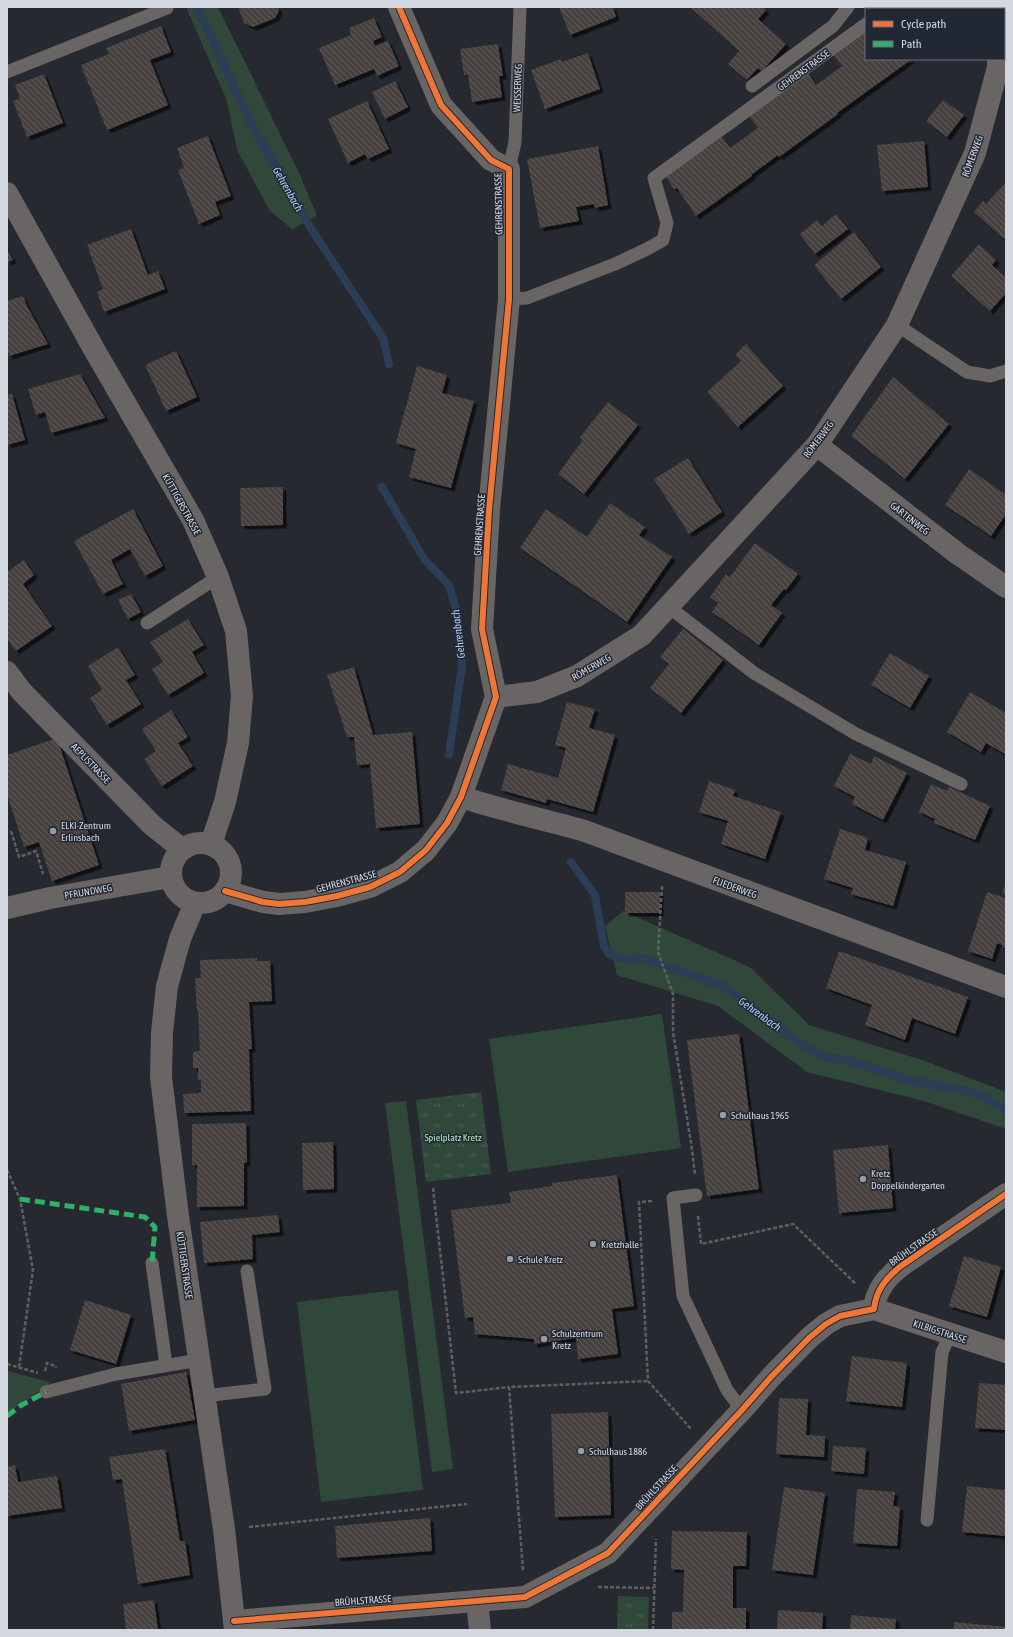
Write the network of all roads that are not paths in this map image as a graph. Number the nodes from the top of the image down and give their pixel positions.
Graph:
1 (399, 7) edge
2 (520, 7) edge
3 (848, 7) edge
4 (167, 8) dead end
5 (865, 25) edge
6 (998, 60) edge
7 (7, 72) edge
8 (752, 86) dead end
9 (509, 169) junction
10 (7, 193) edge
11 (508, 299) junction
12 (897, 325) junction
13 (1006, 371) edge
14 (817, 445) junction
15 (218, 577) junction
16 (1006, 587) edge
17 (669, 607) junction
18 (147, 623) dead end
19 (7, 672) edge
20 (496, 696) junction
21 (961, 784) dead end
22 (462, 797) junction
23 (211, 844) junction
24 (182, 849) junction
25 (170, 877) junction
26 (225, 891) junction
27 (195, 903) junction
28 (7, 908) edge
29 (1006, 987) edge
30 (1006, 1194) edge
31 (696, 1195) road end
32 (152, 1263) dead end
33 (247, 1271) dead end
34 (874, 1306) junction
35 (950, 1334) junction
36 (1006, 1352) edge
37 (199, 1360) junction
38 (166, 1365) junction
39 (46, 1392) dead end
40 (204, 1396) junction
41 (742, 1410) junction
42 (927, 1520) dead end
43 (477, 1601) junction
44 (235, 1625) edge
45 (480, 1630) edge

1 - 9 street, GEHRENSTRASSE
2 - 9 lane, WEISSERWEG
3 - 8 lane
4 - 7 lane
5 - 11 lane, GEHRENSTRASSE
6 - 12 street, RÖMERWEG
9 - 11 street, GEHRENSTRASSE
10 - 15 street, KÜTTIGERSTRASSE
11 - 20 street, GEHRENSTRASSE
12 - 13 lane
12 - 14 street, RÖMERWEG
14 - 16 street, GARTENWEG
14 - 17 street, RÖMERWEG
15 - 18 lane
15 - 23 street, KÜTTIGERSTRASSE
17 - 20 street, RÖMERWEG
17 - 21 lane
19 - 24 street, AEPLISTRASSE
20 - 22 street, GEHRENSTRASSE
22 - 26 street, GEHRENSTRASSE
22 - 29 street, FLIEDERWEG
23 - 24 street
23 - 26 street
24 - 25 street
25 - 27 street
25 - 28 street, PFRUNDWEG
26 - 27 street
27 - 37 street, KÜTTIGERSTRASSE
30 - 34 street, BRÜHLSTRASSE
31 - 41 lane
32 - 38 lane
33 - 40 lane
34 - 35 street, KILBIGSTRASSE
34 - 41 street, BRÜHLSTRASSE
35 - 36 street, KILBIGSTRASSE
35 - 42 lane
37 - 38 lane
37 - 40 street, KÜTTIGERSTRASSE
38 - 39 lane
40 - 44 street, KÜTTIGERSTRASSE
41 - 43 street, BRÜHLSTRASSE
43 - 44 street, BRÜHLSTRASSE
43 - 45 street

